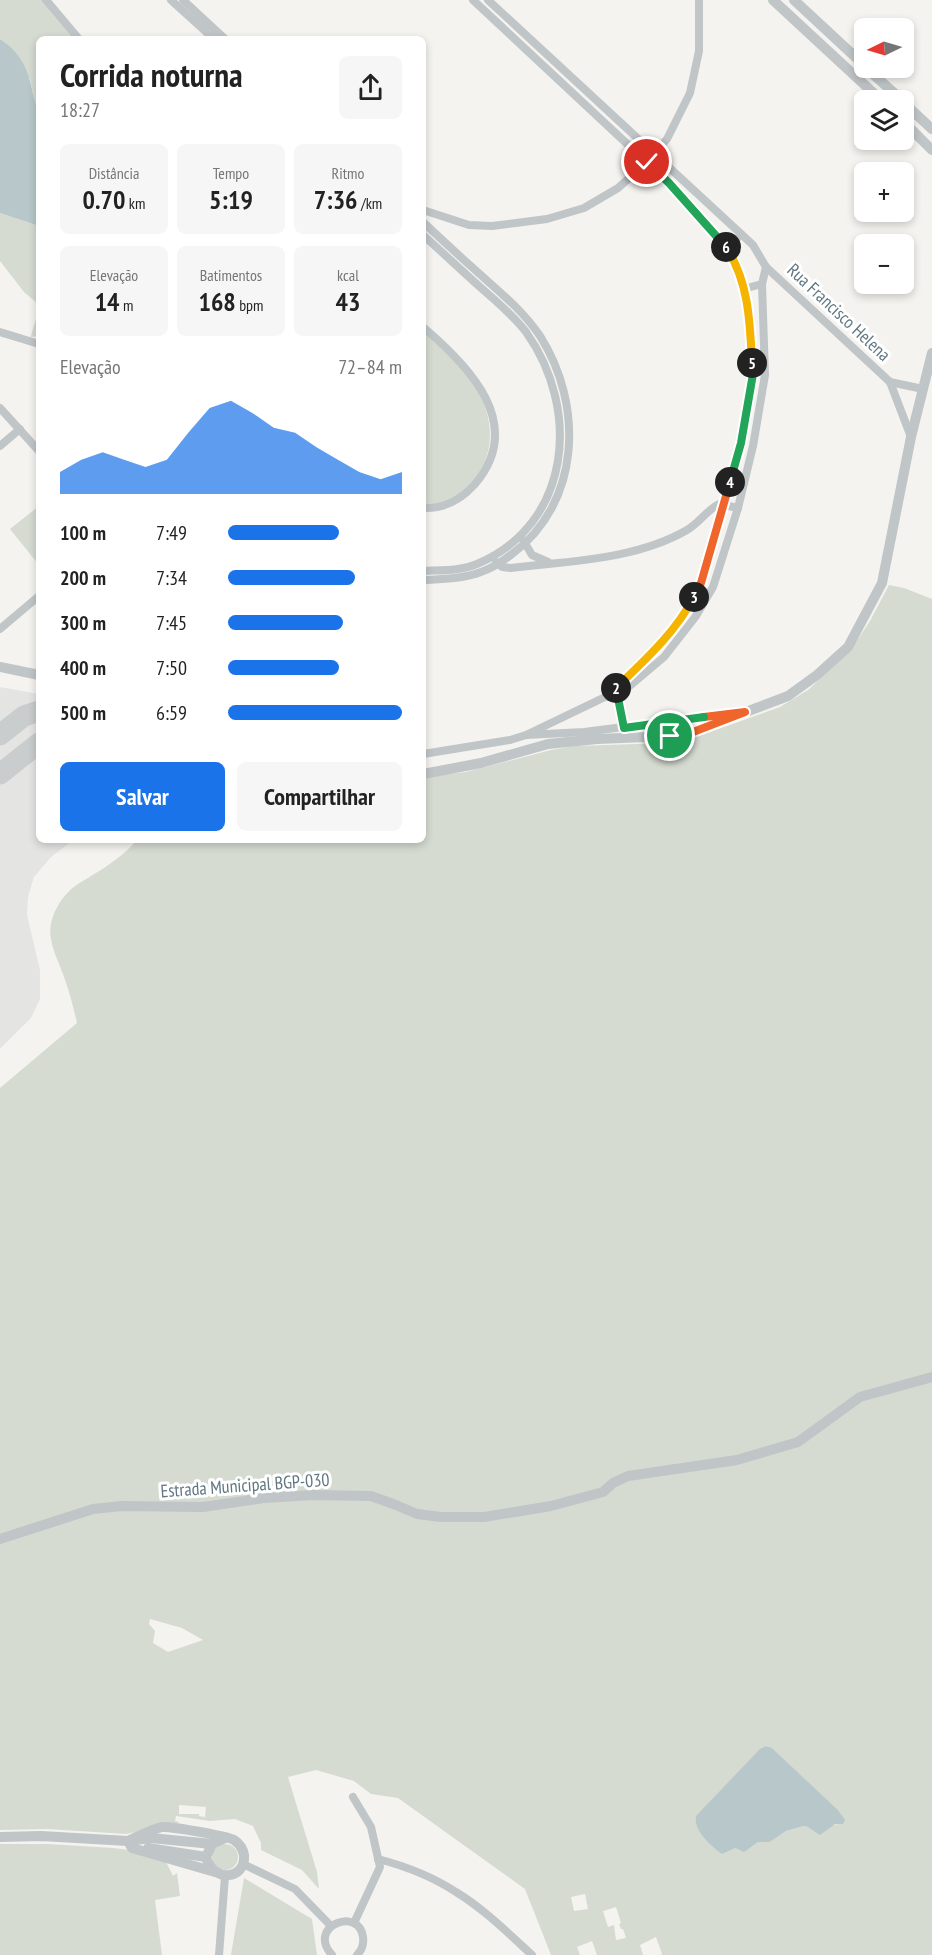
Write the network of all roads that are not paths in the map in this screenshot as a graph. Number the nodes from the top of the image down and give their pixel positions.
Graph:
1 (46, 0) edge
2 (171, 0) edge
3 (183, 0) edge
4 (473, 0) edge
5 (488, 0) edge
6 (699, 0) edge
7 (773, 0) edge
8 (794, 0) edge
9 (76, 36) edge
10 (211, 36) edge
11 (222, 36) edge
12 (854, 56) edge
13 (878, 78) edge
14 (870, 90) edge
15 (890, 90) edge
16 (914, 112) edge
17 (932, 129) edge
18 (914, 132) edge
19 (932, 150) edge
20 (655, 153) junction
21 (647, 162) junction
22 (426, 211) edge
23 (426, 225) edge
24 (741, 234) junction
25 (426, 238) edge
26 (728, 249) junction
27 (766, 267) junction
28 (762, 284) junction
29 (743, 289) junction
30 (426, 330) edge
31 (0, 332) edge
32 (36, 343) edge
33 (932, 353) edge
34 (890, 382) junction
35 (923, 389) junction
36 (0, 408) edge
37 (20, 429) junction
38 (911, 436) junction
39 (0, 446) edge
40 (36, 448) edge
41 (724, 504) junction
42 (426, 508) edge
43 (738, 508) junction
44 (520, 536) junction
45 (525, 544) junction
46 (495, 561) junction
47 (557, 562) junction
48 (426, 571) edge
49 (426, 580) edge
50 (36, 599) edge
51 (0, 629) edge
52 (0, 667) edge
53 (36, 674) edge
54 (618, 692) junction
55 (745, 712) junction
56 (624, 728) junction
57 (526, 735) junction
58 (426, 754) edge
59 (426, 773) edge
60 (932, 1377) edge
61 (0, 1539) edge
62 (353, 1797) dead end
63 (198, 1833) junction
64 (152, 1834) junction
65 (0, 1837) edge
66 (225, 1838) junction
67 (128, 1841) junction
68 (143, 1847) junction
69 (208, 1849) junction
70 (378, 1859) junction
71 (243, 1864) junction
72 (220, 1874) junction
73 (354, 1923) junction
74 (331, 1926) junction
75 (362, 1954) edge
76 (219, 1955) edge
77 (332, 1955) edge
78 (532, 1955) edge

1 - 9 street
2 - 10 street
3 - 11 street
4 - 21 street
5 - 20 street, Rua Francisco Helena
6 - 20 street
7 - 14 street
8 - 12 street
13 - 15 street
16 - 17 street
18 - 19 street
20 - 21 street
20 - 24 street, Rua Francisco Helena
21 - 22 street
21 - 26 street
23 - 45 street
24 - 26 street
24 - 27 street, Rua Francisco Helena
25 - 44 street
26 - 29 street
27 - 28 street
27 - 34 street, Rua Francisco Helena
28 - 29 street
28 - 43 street
29 - 41 street
30 - 42 street
31 - 32 street
33 - 35 street
34 - 35 street, Rua Francisco Helena
34 - 38 street, Rua Francisco Helena
35 - 38 street
36 - 37 street
37 - 39 street
37 - 40 street
38 - 55 street
41 - 43 street
41 - 47 street
41 - 54 street
43 - 54 street
44 - 45 street
44 - 46 street
45 - 46 street
45 - 47 street
46 - 47 street
46 - 48 street
46 - 49 street
50 - 51 street
52 - 53 street
54 - 56 street
54 - 57 street
55 - 56 street
55 - 59 street
56 - 57 street
57 - 58 street
60 - 61 street, Estrada Municipal BGP-030
62 - 70 street
63 - 64 street
63 - 66 street
63 - 69 street
64 - 67 street
64 - 68 street
64 - 69 street
65 - 67 street
66 - 69 street
66 - 71 street
67 - 68 street
67 - 72 street
68 - 69 street
69 - 72 street
70 - 73 street
70 - 78 street
71 - 72 street
71 - 74 street
72 - 76 street
73 - 74 street
73 - 75 street
74 - 77 street

